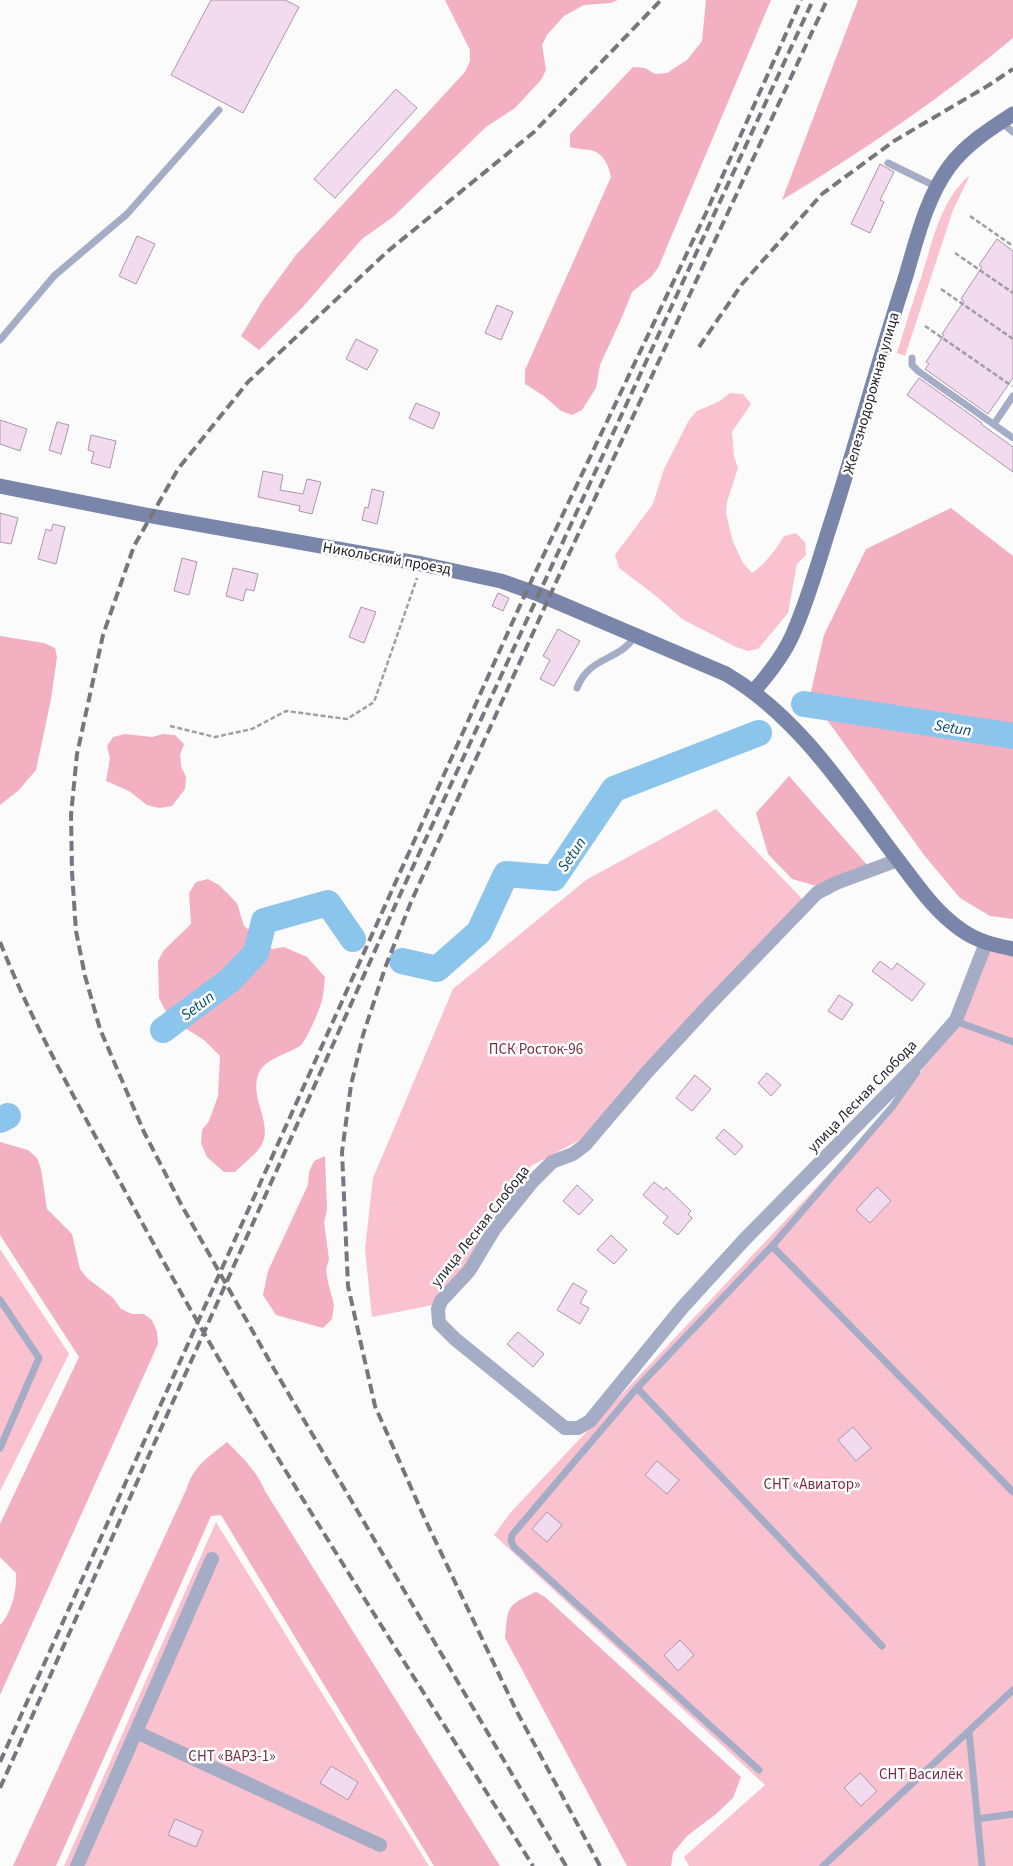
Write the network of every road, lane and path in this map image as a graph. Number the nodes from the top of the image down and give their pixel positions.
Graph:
1 (219, 110) dead end
2 (1007, 118) edge
3 (1013, 132) edge
4 (888, 163) dead end
5 (937, 187) junction
6 (970, 216) dead end
7 (1013, 246) edge
8 (955, 253) dead end
9 (941, 289) dead end
10 (1013, 293) edge
11 (925, 326) dead end
12 (1013, 339) edge
13 (0, 340) edge
14 (912, 358) dead end
15 (1013, 387) edge
16 (1013, 396) edge
17 (994, 424) junction
18 (1013, 438) edge
19 (0, 486) edge
20 (422, 564) junction
21 (635, 636) junction
22 (577, 688) dead end
23 (754, 692) junction
24 (170, 726) dead end
25 (898, 860) junction
26 (986, 943) junction
27 (1013, 949) edge
28 (956, 1020) junction
29 (1013, 1042) edge
30 (772, 1246) junction
31 (0, 1300) edge
32 (637, 1388) junction
33 (0, 1448) edge
34 (1013, 1492) edge
35 (212, 1560) dead end
36 (882, 1646) dead end
37 (1013, 1690) edge
38 (968, 1731) junction
39 (136, 1732) junction
40 (758, 1770) dead end
41 (1013, 1814) edge
42 (977, 1819) junction
43 (380, 1845) dead end
44 (77, 1866) edge
45 (823, 1866) edge
46 (982, 1866) edge

1 - 13 lane
2 - 3 lane
2 - 5 main road, Железнодорожная улица
4 - 5 lane
5 - 23 main road, Железнодорожная улица
6 - 7 path
8 - 10 path
9 - 12 path
11 - 15 path
14 - 17 lane
16 - 17 lane
17 - 18 lane
19 - 20 main road, Никольский проезд
20 - 21 main road, Никольский проезд
20 - 24 path
21 - 22 lane
21 - 23 main road, Никольский проезд
23 - 25 main road, Никольский проезд
25 - 26 main road, Никольский проезд
25 - 28 street, улица Лесная Слобода
26 - 27 main road, Никольский проезд
26 - 28 street, улица Лесная Слобода
28 - 29 lane
28 - 30 lane
30 - 32 lane
30 - 34 lane
31 - 33 lane
32 - 36 lane
32 - 40 lane
35 - 39 street
37 - 38 lane
38 - 42 lane
38 - 45 lane
39 - 43 street
39 - 44 street
41 - 42 lane
42 - 46 lane

